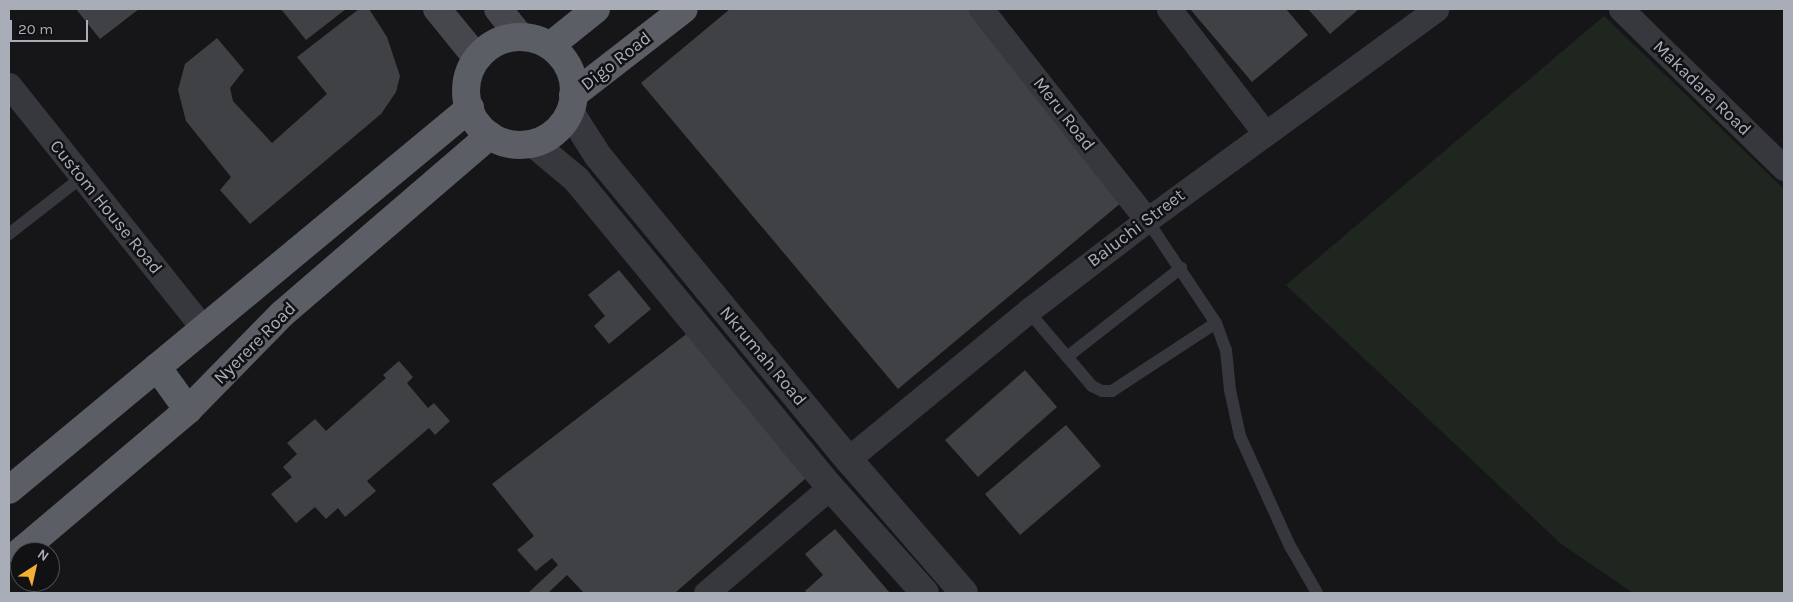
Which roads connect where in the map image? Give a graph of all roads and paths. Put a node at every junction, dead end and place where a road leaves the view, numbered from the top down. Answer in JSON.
{"nodes":[{"id":1,"x":437,"y":9,"type":"edge"},
{"id":2,"x":498,"y":9,"type":"edge"},
{"id":3,"x":596,"y":9,"type":"edge"},
{"id":4,"x":684,"y":9,"type":"edge"},
{"id":5,"x":981,"y":9,"type":"edge"},
{"id":6,"x":1170,"y":9,"type":"edge"},
{"id":7,"x":1437,"y":9,"type":"edge"},
{"id":8,"x":1620,"y":9,"type":"edge"},
{"id":9,"x":520,"y":36,"type":"junction"},
{"id":10,"x":550,"y":46,"type":"junction"},
{"id":11,"x":477,"y":58,"type":"junction"},
{"id":12,"x":9,"y":85,"type":"edge"},
{"id":13,"x":572,"y":103,"type":"junction"},
{"id":14,"x":470,"y":108,"type":"junction"},
{"id":15,"x":1265,"y":133,"type":"junction"},
{"id":16,"x":490,"y":135,"type":"junction"},
{"id":17,"x":534,"y":144,"type":"junction"},
{"id":18,"x":1784,"y":168,"type":"edge"},
{"id":19,"x":82,"y":177,"type":"junction"},
{"id":20,"x":1147,"y":220,"type":"junction"},
{"id":21,"x":9,"y":234,"type":"edge"},
{"id":22,"x":1181,"y":268,"type":"junction"},
{"id":23,"x":258,"y":282,"type":"junction"},
{"id":24,"x":1028,"y":311,"type":"junction"},
{"id":25,"x":282,"y":314,"type":"junction"},
{"id":26,"x":1216,"y":323,"type":"junction"},
{"id":27,"x":203,"y":328,"type":"junction"},
{"id":28,"x":1067,"y":358,"type":"junction"},
{"id":29,"x":157,"y":367,"type":"junction"},
{"id":30,"x":188,"y":410,"type":"junction"},
{"id":31,"x":848,"y":460,"type":"junction"},
{"id":32,"x":830,"y":487,"type":"junction"},
{"id":33,"x":9,"y":490,"type":"edge"},
{"id":34,"x":32,"y":542,"type":"edge"},
{"id":35,"x":706,"y":593,"type":"edge"},
{"id":36,"x":925,"y":593,"type":"edge"},
{"id":37,"x":964,"y":593,"type":"edge"},
{"id":38,"x":1317,"y":593,"type":"edge"}],
"edges":[{"from":1,"to":11,"type":"main road"},
{"from":2,"to":9,"type":"main road"},
{"from":3,"to":10,"type":"highway"},
{"from":4,"to":13,"type":"highway","name":"Digo Road"},
{"from":5,"to":20,"type":"street","name":"Meru Road"},
{"from":6,"to":15,"type":"street"},
{"from":7,"to":15,"type":"street","name":"Baluchi Street"},
{"from":8,"to":18,"type":"street","name":"Makadara Road"},
{"from":9,"to":10,"type":"highway"},
{"from":9,"to":11,"type":"highway"},
{"from":10,"to":13,"type":"highway"},
{"from":11,"to":14,"type":"highway"},
{"from":12,"to":19,"type":"street","name":"Custom House Road"},
{"from":13,"to":17,"type":"highway"},
{"from":13,"to":31,"type":"street","name":"Nkrumah Road"},
{"from":14,"to":16,"type":"highway"},
{"from":14,"to":23,"type":"highway"},
{"from":15,"to":20,"type":"street","name":"Baluchi Street"},
{"from":16,"to":17,"type":"highway"},
{"from":16,"to":25,"type":"highway","name":"Nyerere Road"},
{"from":17,"to":32,"type":"street","name":"Nkrumah Road"},
{"from":19,"to":21,"type":"lane"},
{"from":19,"to":27,"type":"street","name":"Custom House Road"},
{"from":20,"to":22,"type":"lane"},
{"from":20,"to":24,"type":"street","name":"Baluchi Street"},
{"from":22,"to":26,"type":"lane"},
{"from":22,"to":28,"type":"lane"},
{"from":23,"to":25,"type":"highway"},
{"from":23,"to":27,"type":"highway"},
{"from":24,"to":28,"type":"lane"},
{"from":24,"to":31,"type":"street","name":"Baluchi Street"},
{"from":25,"to":30,"type":"highway","name":"Nyerere Road"},
{"from":26,"to":28,"type":"lane"},
{"from":26,"to":38,"type":"lane"},
{"from":27,"to":29,"type":"highway"},
{"from":29,"to":30,"type":"highway"},
{"from":29,"to":33,"type":"highway"},
{"from":30,"to":34,"type":"highway","name":"Nyerere Road"},
{"from":31,"to":37,"type":"street","name":"Nkrumah Road"},
{"from":32,"to":35,"type":"street"},
{"from":32,"to":36,"type":"street","name":"Nkrumah Road"}]}
